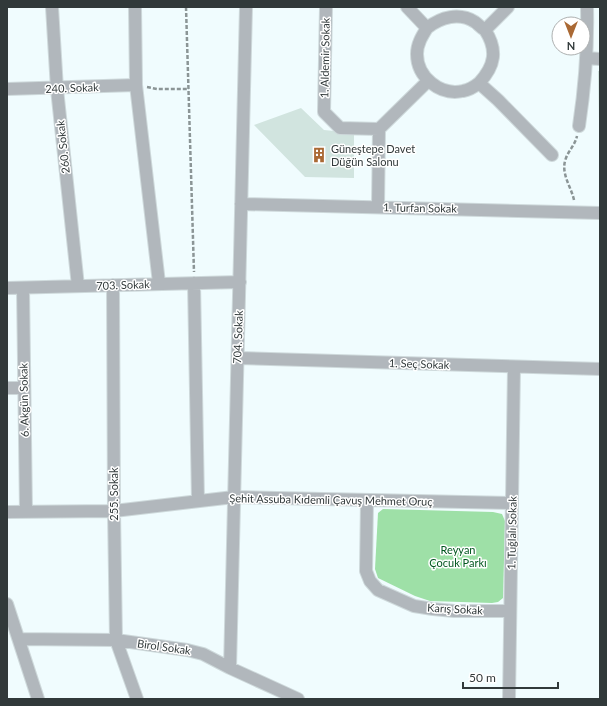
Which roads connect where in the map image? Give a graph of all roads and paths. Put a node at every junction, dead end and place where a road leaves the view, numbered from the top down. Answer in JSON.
{"nodes":[{"id":1,"x":52,"y":7,"type":"edge"},
{"id":2,"x":135,"y":7,"type":"edge"},
{"id":3,"x":186,"y":7,"type":"edge"},
{"id":4,"x":246,"y":7,"type":"edge"},
{"id":5,"x":326,"y":7,"type":"edge"},
{"id":6,"x":407,"y":7,"type":"edge"},
{"id":7,"x":508,"y":7,"type":"edge"},
{"id":8,"x":587,"y":7,"type":"edge"},
{"id":9,"x":428,"y":28,"type":"junction"},
{"id":10,"x":484,"y":30,"type":"junction"},
{"id":11,"x":586,"y":58,"type":"junction"},
{"id":12,"x":600,"y":59,"type":"edge"},
{"id":13,"x":428,"y":81,"type":"junction"},
{"id":14,"x":479,"y":84,"type":"junction"},
{"id":15,"x":136,"y":85,"type":"junction"},
{"id":16,"x":57,"y":88,"type":"junction"},
{"id":17,"x":7,"y":89,"type":"edge"},
{"id":18,"x":189,"y":89,"type":"junction"},
{"id":19,"x":579,"y":126,"type":"joint"},
{"id":20,"x":380,"y":129,"type":"junction"},
{"id":21,"x":552,"y":155,"type":"dead end"},
{"id":22,"x":241,"y":204,"type":"junction"},
{"id":23,"x":378,"y":207,"type":"junction"},
{"id":24,"x":575,"y":212,"type":"junction"},
{"id":25,"x":600,"y":213,"type":"edge"},
{"id":26,"x":240,"y":282,"type":"junction"},
{"id":27,"x":194,"y":283,"type":"junction"},
{"id":28,"x":159,"y":284,"type":"junction"},
{"id":29,"x":113,"y":285,"type":"junction"},
{"id":30,"x":78,"y":286,"type":"junction"},
{"id":31,"x":7,"y":288,"type":"edge"},
{"id":32,"x":23,"y":288,"type":"junction"},
{"id":33,"x":238,"y":358,"type":"junction"},
{"id":34,"x":514,"y":367,"type":"junction"},
{"id":35,"x":600,"y":369,"type":"edge"},
{"id":36,"x":7,"y":388,"type":"edge"},
{"id":37,"x":24,"y":388,"type":"junction"},
{"id":38,"x":234,"y":497,"type":"junction"},
{"id":39,"x":367,"y":500,"type":"junction"},
{"id":40,"x":198,"y":501,"type":"junction"},
{"id":41,"x":512,"y":503,"type":"junction"},
{"id":42,"x":114,"y":511,"type":"junction"},
{"id":43,"x":7,"y":512,"type":"edge"},
{"id":44,"x":26,"y":512,"type":"junction"},
{"id":45,"x":7,"y":604,"type":"edge"},
{"id":46,"x":510,"y":610,"type":"junction"},
{"id":47,"x":10,"y":626,"type":"edge"},
{"id":48,"x":19,"y":639,"type":"junction"},
{"id":49,"x":116,"y":640,"type":"junction"},
{"id":50,"x":230,"y":668,"type":"junction"},
{"id":51,"x":38,"y":699,"type":"edge"},
{"id":52,"x":137,"y":699,"type":"edge"},
{"id":53,"x":298,"y":699,"type":"edge"},
{"id":54,"x":509,"y":699,"type":"edge"}],
"edges":[{"from":1,"to":16,"type":"street","name":"260. Sokak"},
{"from":2,"to":15,"type":"street"},
{"from":3,"to":18,"type":"path"},
{"from":4,"to":22,"type":"street","name":"704. Sokak"},
{"from":5,"to":20,"type":"street","name":"1. Aldemir Sokak"},
{"from":6,"to":9,"type":"street"},
{"from":7,"to":10,"type":"street"},
{"from":8,"to":11,"type":"street"},
{"from":9,"to":10,"type":"street"},
{"from":9,"to":13,"type":"street"},
{"from":10,"to":14,"type":"street"},
{"from":11,"to":12,"type":"street"},
{"from":11,"to":19,"type":"street"},
{"from":13,"to":14,"type":"street"},
{"from":13,"to":20,"type":"street"},
{"from":14,"to":21,"type":"street"},
{"from":15,"to":16,"type":"street","name":"240. Sokak"},
{"from":15,"to":18,"type":"path"},
{"from":15,"to":28,"type":"street"},
{"from":16,"to":17,"type":"street","name":"240. Sokak"},
{"from":16,"to":30,"type":"street","name":"260. Sokak"},
{"from":18,"to":27,"type":"path"},
{"from":19,"to":24,"type":"path"},
{"from":20,"to":23,"type":"street"},
{"from":22,"to":23,"type":"street","name":"1. Turfan Sokak"},
{"from":22,"to":26,"type":"street","name":"704. Sokak"},
{"from":23,"to":24,"type":"street","name":"1. Turfan Sokak"},
{"from":24,"to":25,"type":"street","name":"1. Turfan Sokak"},
{"from":26,"to":27,"type":"street","name":"703. Sokak"},
{"from":26,"to":33,"type":"street","name":"704. Sokak"},
{"from":27,"to":28,"type":"street","name":"703. Sokak"},
{"from":27,"to":40,"type":"street"},
{"from":28,"to":29,"type":"street","name":"703. Sokak"},
{"from":29,"to":30,"type":"street","name":"703. Sokak"},
{"from":29,"to":42,"type":"street","name":"255. Sokak"},
{"from":30,"to":32,"type":"street","name":"703. Sokak"},
{"from":31,"to":32,"type":"street","name":"703. Sokak"},
{"from":32,"to":37,"type":"street","name":"6. Akgün Sokak"},
{"from":33,"to":34,"type":"street","name":"1. Seç Sokak"},
{"from":33,"to":38,"type":"street","name":"704. Sokak"},
{"from":34,"to":35,"type":"street","name":"1. Seç Sokak"},
{"from":34,"to":41,"type":"street","name":"1. Tuğlalı Sokak"},
{"from":36,"to":37,"type":"street"},
{"from":37,"to":44,"type":"street","name":"6. Akgün Sokak"},
{"from":38,"to":39,"type":"street","name":"Şehit Assuba Kıdemli Çavuş Mehmet Oruç"},
{"from":38,"to":40,"type":"street","name":"Şehit Assuba Kıdemli Çavuş Mehmet Oruç"},
{"from":38,"to":50,"type":"street","name":"704. Sokak"},
{"from":39,"to":41,"type":"street","name":"Şehit Assuba Kıdemli Çavuş Mehmet Oruç"},
{"from":39,"to":46,"type":"street","name":"Karış Sokak"},
{"from":40,"to":42,"type":"street","name":"Şehit Assuba Kıdemli Çavuş Mehmet Oruç"},
{"from":41,"to":46,"type":"street","name":"1. Tuğlalı Sokak"},
{"from":42,"to":44,"type":"street","name":"Şehit Assuba Kıdemli Çavuş Mehmet Oruç"},
{"from":42,"to":49,"type":"street","name":"255. Sokak"},
{"from":43,"to":44,"type":"street","name":"Şehit Assuba Kıdemli Çavuş Mehmet Oruç"},
{"from":45,"to":47,"type":"street"},
{"from":46,"to":54,"type":"street","name":"1. Tuğlalı Sokak"},
{"from":47,"to":48,"type":"street"},
{"from":48,"to":49,"type":"street","name":"Birol Sokak"},
{"from":48,"to":51,"type":"street"},
{"from":49,"to":50,"type":"street","name":"Birol Sokak"},
{"from":49,"to":52,"type":"street","name":"255. Sokak"},
{"from":50,"to":53,"type":"street","name":"Birol Sokak"}]}
